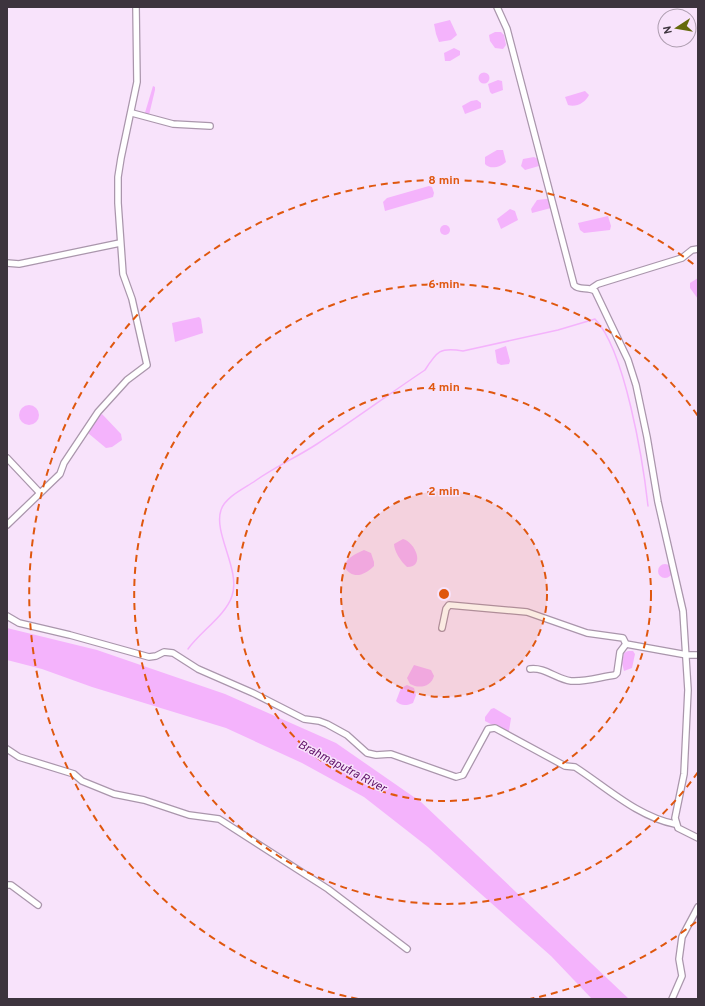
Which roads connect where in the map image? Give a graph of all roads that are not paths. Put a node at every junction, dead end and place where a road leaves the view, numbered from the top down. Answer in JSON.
{"nodes":[{"id":1,"x":136,"y":7,"type":"edge"},
{"id":2,"x":497,"y":7,"type":"edge"},
{"id":3,"x":132,"y":113,"type":"junction"},
{"id":4,"x":210,"y":126,"type":"dead end"},
{"id":5,"x":120,"y":243,"type":"junction"},
{"id":6,"x":698,"y":249,"type":"edge"},
{"id":7,"x":7,"y":263,"type":"edge"},
{"id":8,"x":592,"y":288,"type":"junction"},
{"id":9,"x":7,"y":458,"type":"edge"},
{"id":10,"x":40,"y":493,"type":"junction"},
{"id":11,"x":7,"y":525,"type":"edge"},
{"id":12,"x":7,"y":616,"type":"edge"},
{"id":13,"x":442,"y":628,"type":"dead end"},
{"id":14,"x":626,"y":644,"type":"junction"},
{"id":15,"x":687,"y":655,"type":"junction"},
{"id":16,"x":698,"y":655,"type":"edge"},
{"id":17,"x":530,"y":669,"type":"dead end"},
{"id":18,"x":7,"y":750,"type":"edge"},
{"id":19,"x":675,"y":824,"type":"junction"},
{"id":20,"x":698,"y":838,"type":"edge"},
{"id":21,"x":7,"y":885,"type":"edge"},
{"id":22,"x":38,"y":905,"type":"dead end"},
{"id":23,"x":698,"y":907,"type":"edge"},
{"id":24,"x":407,"y":949,"type":"dead end"},
{"id":25,"x":672,"y":999,"type":"edge"}],
"edges":[{"from":1,"to":3,"type":"street"},
{"from":2,"to":8,"type":"street"},
{"from":3,"to":4,"type":"street"},
{"from":3,"to":5,"type":"street"},
{"from":5,"to":7,"type":"street"},
{"from":5,"to":10,"type":"street"},
{"from":6,"to":8,"type":"street"},
{"from":8,"to":15,"type":"street"},
{"from":9,"to":10,"type":"street"},
{"from":10,"to":11,"type":"street"},
{"from":12,"to":19,"type":"street"},
{"from":13,"to":14,"type":"street"},
{"from":14,"to":15,"type":"street"},
{"from":14,"to":17,"type":"street"},
{"from":15,"to":16,"type":"street"},
{"from":15,"to":19,"type":"street"},
{"from":18,"to":24,"type":"street"},
{"from":19,"to":20,"type":"street"},
{"from":21,"to":22,"type":"street"},
{"from":23,"to":25,"type":"street"}]}
